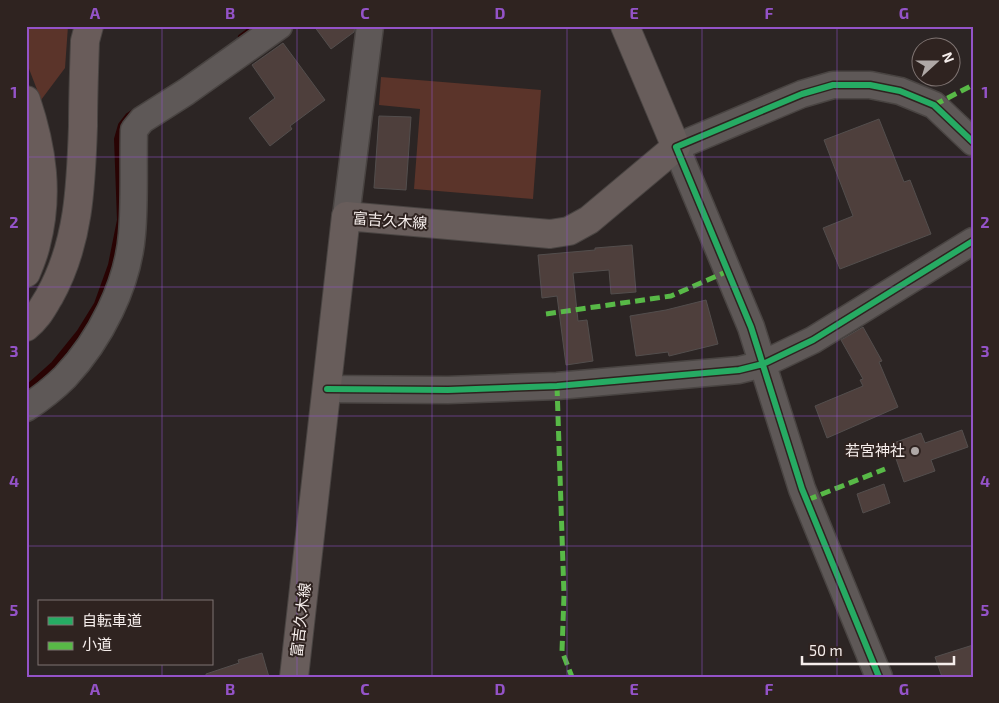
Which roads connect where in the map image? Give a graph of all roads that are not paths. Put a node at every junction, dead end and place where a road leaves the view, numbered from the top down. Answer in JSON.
{"nodes":[{"id":1,"x":89,"y":26,"type":"edge"},
{"id":2,"x":279,"y":26,"type":"edge"},
{"id":3,"x":370,"y":26,"type":"edge"},
{"id":4,"x":625,"y":26,"type":"edge"},
{"id":5,"x":26,"y":100,"type":"edge"},
{"id":6,"x":973,"y":142,"type":"edge"},
{"id":7,"x":676,"y":147,"type":"junction"},
{"id":8,"x":346,"y":216,"type":"junction"},
{"id":9,"x":973,"y":241,"type":"edge"},
{"id":10,"x":26,"y":273,"type":"edge"},
{"id":11,"x":26,"y":327,"type":"edge"},
{"id":12,"x":763,"y":364,"type":"junction"},
{"id":13,"x":327,"y":389,"type":"junction"},
{"id":14,"x":26,"y":408,"type":"edge"},
{"id":15,"x":294,"y":677,"type":"edge"},
{"id":16,"x":879,"y":677,"type":"edge"}],
"edges":[{"from":1,"to":11,"type":"highway"},
{"from":2,"to":14,"type":"street"},
{"from":3,"to":8,"type":"street"},
{"from":4,"to":7,"type":"main road"},
{"from":5,"to":10,"type":"highway"},
{"from":6,"to":7,"type":"street"},
{"from":7,"to":8,"type":"main road","name":"富吉久木線"},
{"from":7,"to":12,"type":"street"},
{"from":8,"to":13,"type":"main road","name":"富吉久木線"},
{"from":9,"to":12,"type":"street"},
{"from":12,"to":13,"type":"street"},
{"from":12,"to":16,"type":"street"},
{"from":13,"to":15,"type":"main road","name":"富吉久木線"}]}
